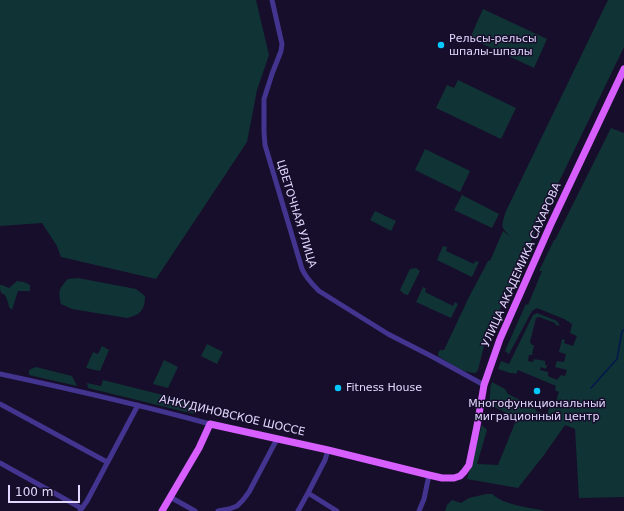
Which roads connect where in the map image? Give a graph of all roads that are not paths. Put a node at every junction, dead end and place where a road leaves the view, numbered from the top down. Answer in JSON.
{"nodes":[{"id":1,"x":272,"y":0,"type":"edge"},
{"id":2,"x":624,"y":69,"type":"edge"},
{"id":3,"x":0,"y":374,"type":"edge"},
{"id":4,"x":484,"y":385,"type":"junction"},
{"id":5,"x":0,"y":404,"type":"edge"},
{"id":6,"x":138,"y":405,"type":"junction"},
{"id":7,"x":210,"y":424,"type":"junction"},
{"id":8,"x":277,"y":439,"type":"junction"},
{"id":9,"x":328,"y":450,"type":"junction"},
{"id":10,"x":107,"y":462,"type":"junction"},
{"id":11,"x":0,"y":463,"type":"edge"},
{"id":12,"x":429,"y":476,"type":"junction"},
{"id":13,"x":460,"y":476,"type":"joint"},
{"id":14,"x":308,"y":493,"type":"junction"},
{"id":15,"x":170,"y":497,"type":"junction"},
{"id":16,"x":80,"y":510,"type":"edge"},
{"id":17,"x":162,"y":511,"type":"edge"},
{"id":18,"x":195,"y":511,"type":"edge"},
{"id":19,"x":218,"y":511,"type":"edge"},
{"id":20,"x":298,"y":511,"type":"edge"},
{"id":21,"x":337,"y":511,"type":"edge"},
{"id":22,"x":419,"y":511,"type":"edge"}],
"edges":[{"from":1,"to":4,"type":"street","name":"ЦВЕТОЧНАЯ УЛИЦА"},
{"from":2,"to":4,"type":"main road","name":"УЛИЦА АКАДЕМИКА САХАРОВА"},
{"from":3,"to":6,"type":"street","name":"АНКУДИНОВСКОЕ ШОССЕ"},
{"from":4,"to":13,"type":"main road","name":"УЛИЦА АКАДЕМИКА САХАРОВА"},
{"from":5,"to":10,"type":"street"},
{"from":6,"to":7,"type":"street","name":"АНКУДИНОВСКОЕ ШОССЕ"},
{"from":6,"to":10,"type":"street"},
{"from":7,"to":8,"type":"main road","name":"АНКУДИНОВСКОЕ ШОССЕ"},
{"from":7,"to":15,"type":"main road"},
{"from":8,"to":9,"type":"main road","name":"АНКУДИНОВСКОЕ ШОССЕ"},
{"from":8,"to":19,"type":"street"},
{"from":9,"to":12,"type":"main road","name":"АНКУДИНОВСКОЕ ШОССЕ"},
{"from":9,"to":14,"type":"street"},
{"from":10,"to":16,"type":"street"},
{"from":11,"to":16,"type":"street"},
{"from":12,"to":13,"type":"main road","name":"АНКУДИНОВСКОЕ ШОССЕ"},
{"from":12,"to":22,"type":"street"},
{"from":14,"to":20,"type":"street"},
{"from":14,"to":21,"type":"street"},
{"from":15,"to":17,"type":"main road"},
{"from":15,"to":18,"type":"street"}]}
